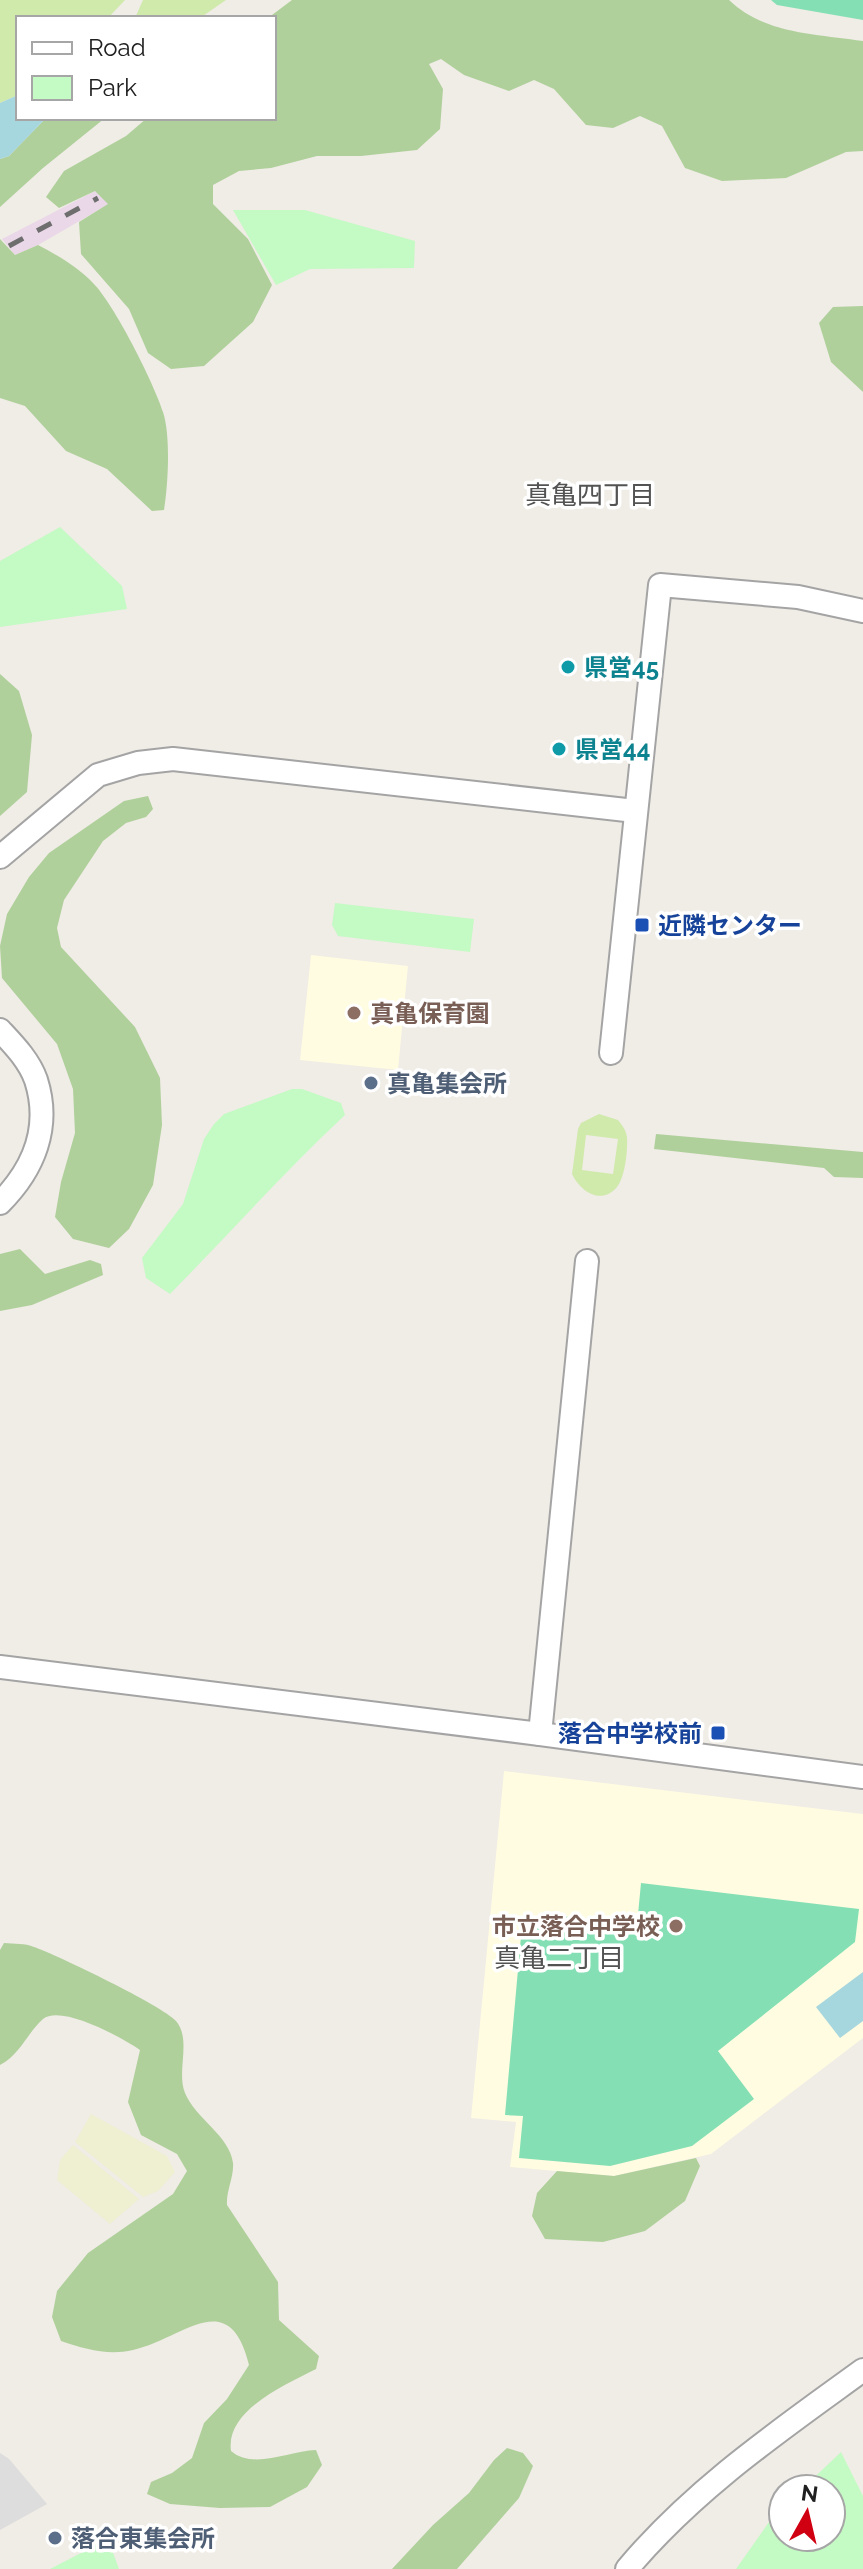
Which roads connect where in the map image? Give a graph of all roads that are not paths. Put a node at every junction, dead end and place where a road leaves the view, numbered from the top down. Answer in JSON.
{"nodes":[{"id":1,"x":863,"y":611,"type":"edge"},
{"id":2,"x":635,"y":811,"type":"junction"},
{"id":3,"x":0,"y":857,"type":"edge"},
{"id":4,"x":0,"y":1030,"type":"edge"},
{"id":5,"x":611,"y":1053,"type":"dead end"},
{"id":6,"x":0,"y":1203,"type":"edge"},
{"id":7,"x":587,"y":1261,"type":"dead end"},
{"id":8,"x":0,"y":1667,"type":"edge"},
{"id":9,"x":540,"y":1734,"type":"junction"},
{"id":10,"x":863,"y":1777,"type":"edge"},
{"id":11,"x":863,"y":2370,"type":"edge"},
{"id":12,"x":627,"y":2569,"type":"edge"}],
"edges":[{"from":1,"to":2,"type":"street"},
{"from":2,"to":3,"type":"street"},
{"from":2,"to":5,"type":"street"},
{"from":4,"to":6,"type":"street"},
{"from":7,"to":9,"type":"street"},
{"from":8,"to":9,"type":"street"},
{"from":9,"to":10,"type":"street"},
{"from":11,"to":12,"type":"street"}]}
